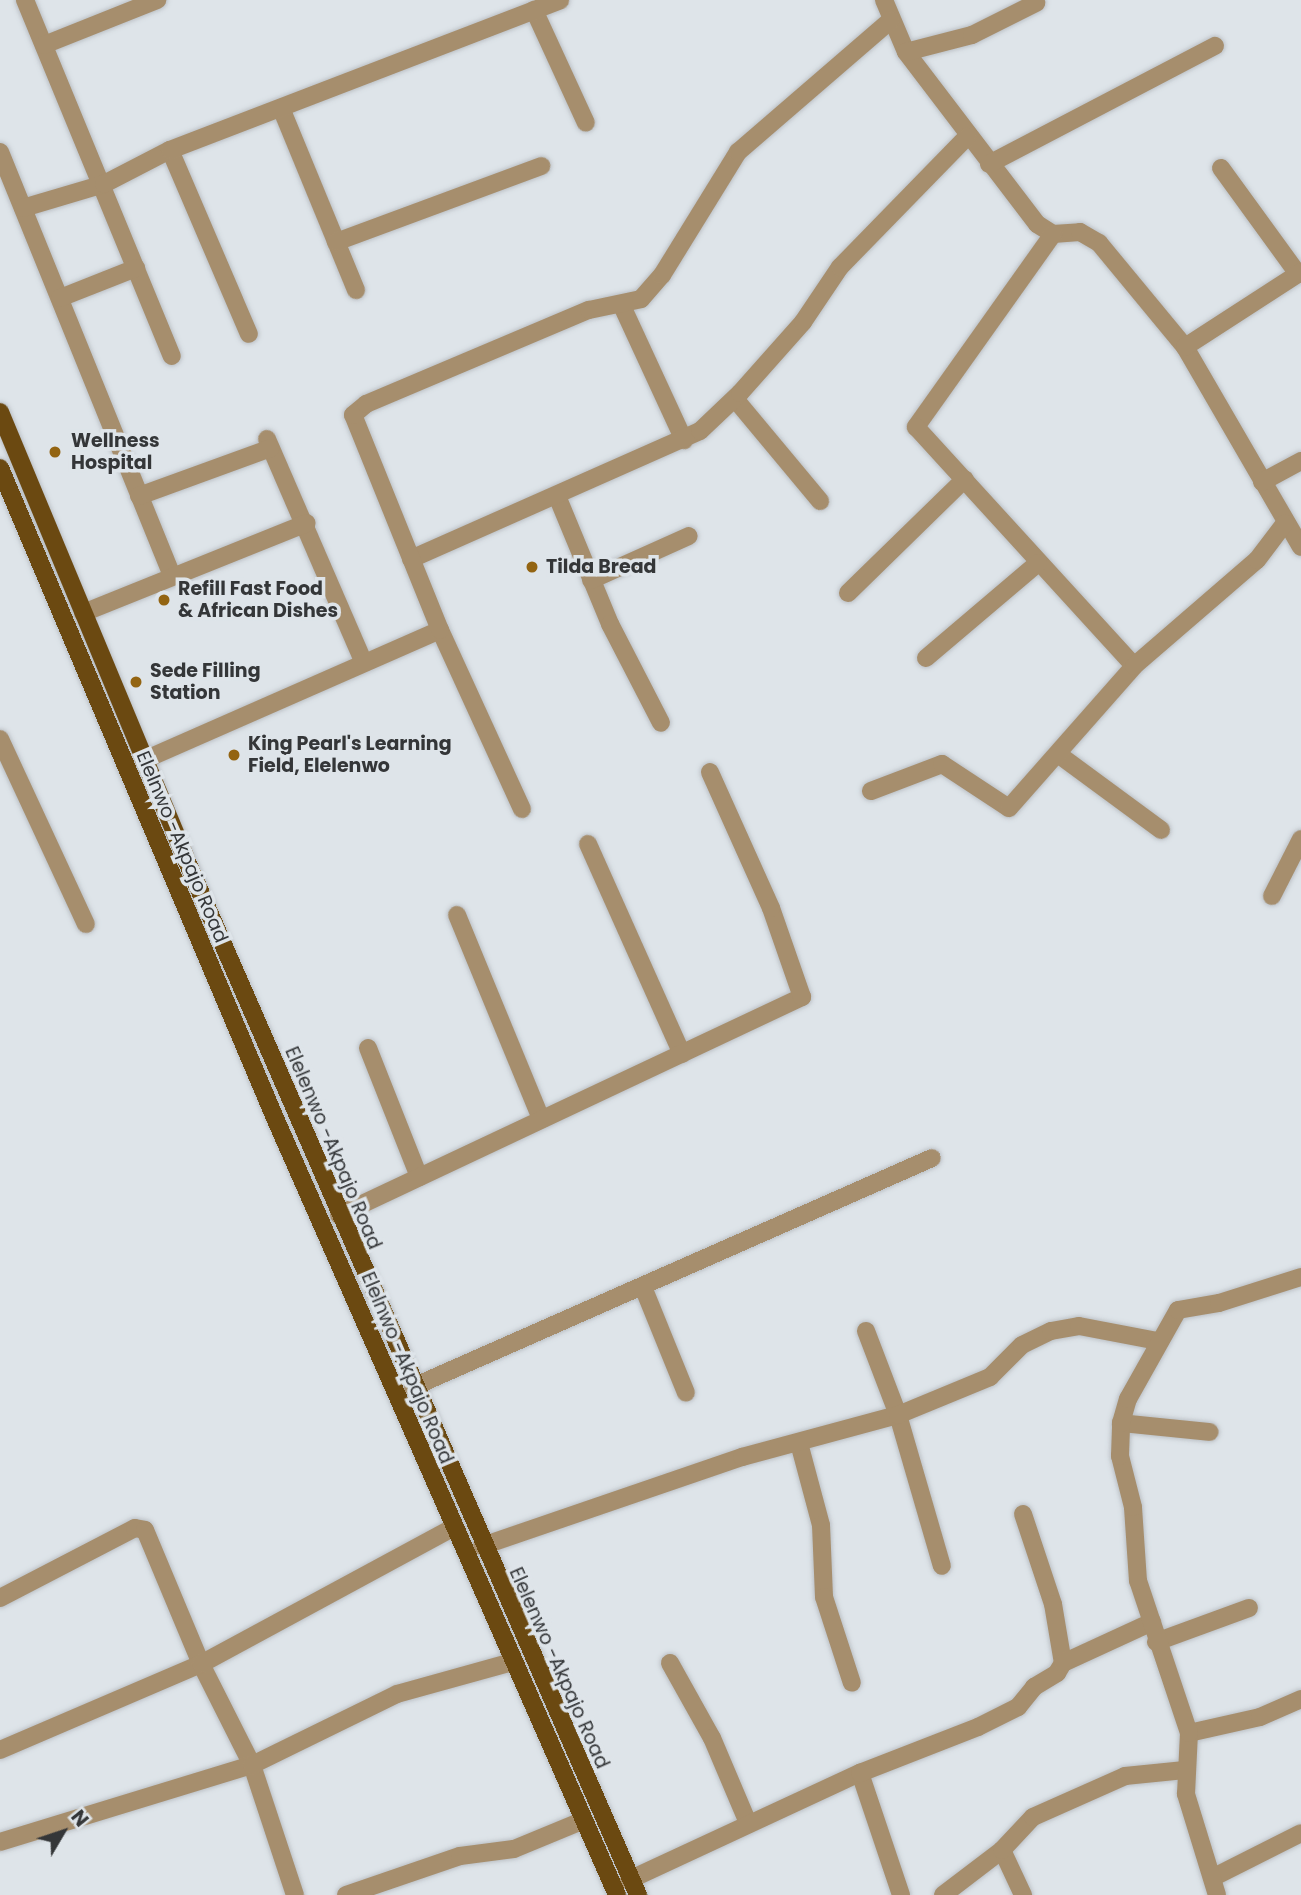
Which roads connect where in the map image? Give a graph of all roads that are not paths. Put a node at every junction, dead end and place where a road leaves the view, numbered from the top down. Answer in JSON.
{"nodes":[{"id":1,"x":25,"y":0,"type":"edge"},
{"id":2,"x":157,"y":0,"type":"edge"},
{"id":3,"x":560,"y":0,"type":"edge"},
{"id":4,"x":884,"y":0,"type":"edge"},
{"id":5,"x":1036,"y":3,"type":"dead end"},
{"id":6,"x":111,"y":8,"type":"edge"},
{"id":7,"x":534,"y":10,"type":"junction"},
{"id":8,"x":891,"y":20,"type":"junction"},
{"id":9,"x":44,"y":45,"type":"junction"},
{"id":10,"x":1216,"y":46,"type":"dead end"},
{"id":11,"x":906,"y":52,"type":"junction"},
{"id":12,"x":281,"y":108,"type":"junction"},
{"id":13,"x":586,"y":123,"type":"dead end"},
{"id":14,"x":967,"y":137,"type":"junction"},
{"id":15,"x":170,"y":150,"type":"junction"},
{"id":16,"x":0,"y":152,"type":"edge"},
{"id":17,"x":989,"y":164,"type":"junction"},
{"id":18,"x":541,"y":166,"type":"dead end"},
{"id":19,"x":1221,"y":168,"type":"dead end"},
{"id":20,"x":104,"y":184,"type":"junction"},
{"id":21,"x":23,"y":208,"type":"junction"},
{"id":22,"x":1053,"y":234,"type":"junction"},
{"id":23,"x":336,"y":242,"type":"junction"},
{"id":24,"x":136,"y":268,"type":"junction"},
{"id":25,"x":1299,"y":274,"type":"edge"},
{"id":26,"x":356,"y":290,"type":"dead end"},
{"id":27,"x":60,"y":298,"type":"junction"},
{"id":28,"x":622,"y":306,"type":"junction"},
{"id":29,"x":249,"y":334,"type":"dead end"},
{"id":30,"x":1185,"y":347,"type":"junction"},
{"id":31,"x":172,"y":356,"type":"dead end"},
{"id":32,"x":735,"y":399,"type":"junction"},
{"id":33,"x":0,"y":412,"type":"edge"},
{"id":34,"x":684,"y":440,"type":"junction"},
{"id":35,"x":1301,"y":461,"type":"edge"},
{"id":36,"x":0,"y":468,"type":"edge"},
{"id":37,"x":965,"y":479,"type":"junction"},
{"id":38,"x":1262,"y":482,"type":"junction"},
{"id":39,"x":139,"y":496,"type":"junction"},
{"id":40,"x":556,"y":496,"type":"junction"},
{"id":41,"x":820,"y":500,"type":"dead end"},
{"id":42,"x":307,"y":523,"type":"junction"},
{"id":43,"x":1285,"y":523,"type":"junction"},
{"id":44,"x":689,"y":536,"type":"dead end"},
{"id":45,"x":1301,"y":547,"type":"edge"},
{"id":46,"x":411,"y":559,"type":"junction"},
{"id":47,"x":1038,"y":563,"type":"junction"},
{"id":48,"x":171,"y":574,"type":"junction"},
{"id":49,"x":591,"y":580,"type":"junction"},
{"id":50,"x":848,"y":593,"type":"dead end"},
{"id":51,"x":83,"y":613,"type":"junction"},
{"id":52,"x":440,"y":630,"type":"junction"},
{"id":53,"x":926,"y":658,"type":"dead end"},
{"id":54,"x":363,"y":663,"type":"junction"},
{"id":55,"x":1134,"y":666,"type":"junction"},
{"id":56,"x":661,"y":723,"type":"dead end"},
{"id":57,"x":0,"y":739,"type":"edge"},
{"id":58,"x":1058,"y":754,"type":"junction"},
{"id":59,"x":144,"y":760,"type":"junction"},
{"id":60,"x":710,"y":772,"type":"dead end"},
{"id":61,"x":871,"y":791,"type":"dead end"},
{"id":62,"x":522,"y":809,"type":"dead end"},
{"id":63,"x":1161,"y":830,"type":"dead end"},
{"id":64,"x":1301,"y":839,"type":"edge"},
{"id":65,"x":588,"y":844,"type":"dead end"},
{"id":66,"x":1272,"y":896,"type":"dead end"},
{"id":67,"x":457,"y":915,"type":"dead end"},
{"id":68,"x":86,"y":924,"type":"dead end"},
{"id":69,"x":368,"y":1048,"type":"dead end"},
{"id":70,"x":682,"y":1054,"type":"junction"},
{"id":71,"x":541,"y":1119,"type":"junction"},
{"id":72,"x":932,"y":1158,"type":"dead end"},
{"id":73,"x":419,"y":1177,"type":"junction"},
{"id":74,"x":339,"y":1215,"type":"junction"},
{"id":75,"x":1301,"y":1277,"type":"edge"},
{"id":76,"x":643,"y":1287,"type":"junction"},
{"id":77,"x":866,"y":1331,"type":"dead end"},
{"id":78,"x":1158,"y":1341,"type":"junction"},
{"id":79,"x":413,"y":1387,"type":"junction"},
{"id":80,"x":687,"y":1393,"type":"dead end"},
{"id":81,"x":898,"y":1415,"type":"junction"},
{"id":82,"x":1121,"y":1423,"type":"junction"},
{"id":83,"x":1210,"y":1432,"type":"dead end"},
{"id":84,"x":799,"y":1443,"type":"junction"},
{"id":85,"x":1023,"y":1514,"type":"dead end"},
{"id":86,"x":453,"y":1528,"type":"junction"},
{"id":87,"x":482,"y":1546,"type":"junction"},
{"id":88,"x":942,"y":1566,"type":"dead end"},
{"id":89,"x":0,"y":1598,"type":"edge"},
{"id":90,"x":1249,"y":1608,"type":"dead end"},
{"id":91,"x":1152,"y":1622,"type":"junction"},
{"id":92,"x":1156,"y":1642,"type":"junction"},
{"id":93,"x":512,"y":1662,"type":"junction"},
{"id":94,"x":670,"y":1663,"type":"dead end"},
{"id":95,"x":1063,"y":1663,"type":"junction"},
{"id":96,"x":201,"y":1664,"type":"junction"},
{"id":97,"x":852,"y":1683,"type":"dead end"},
{"id":98,"x":1301,"y":1699,"type":"edge"},
{"id":99,"x":1189,"y":1733,"type":"junction"},
{"id":100,"x":0,"y":1750,"type":"edge"},
{"id":101,"x":252,"y":1765,"type":"junction"},
{"id":102,"x":1185,"y":1770,"type":"junction"},
{"id":103,"x":860,"y":1773,"type":"junction"},
{"id":104,"x":582,"y":1821,"type":"junction"},
{"id":105,"x":748,"y":1823,"type":"junction"},
{"id":106,"x":1301,"y":1833,"type":"edge"},
{"id":107,"x":0,"y":1842,"type":"edge"},
{"id":108,"x":1002,"y":1850,"type":"junction"},
{"id":109,"x":1214,"y":1877,"type":"junction"},
{"id":110,"x":633,"y":1888,"type":"edge"},
{"id":111,"x":295,"y":1895,"type":"edge"},
{"id":112,"x":346,"y":1895,"type":"edge"},
{"id":113,"x":617,"y":1895,"type":"edge"},
{"id":114,"x":901,"y":1895,"type":"edge"},
{"id":115,"x":943,"y":1895,"type":"edge"},
{"id":116,"x":1023,"y":1895,"type":"edge"},
{"id":117,"x":1217,"y":1895,"type":"edge"}],
"edges":[{"from":1,"to":9,"type":"street"},
{"from":2,"to":6,"type":"street"},
{"from":3,"to":7,"type":"street"},
{"from":4,"to":8,"type":"street"},
{"from":5,"to":11,"type":"street"},
{"from":6,"to":9,"type":"street"},
{"from":7,"to":12,"type":"street"},
{"from":7,"to":13,"type":"street"},
{"from":8,"to":11,"type":"street"},
{"from":8,"to":28,"type":"street"},
{"from":9,"to":20,"type":"street"},
{"from":10,"to":17,"type":"street"},
{"from":11,"to":14,"type":"street"},
{"from":12,"to":15,"type":"street"},
{"from":12,"to":23,"type":"street"},
{"from":14,"to":17,"type":"street"},
{"from":14,"to":32,"type":"street"},
{"from":15,"to":20,"type":"street"},
{"from":15,"to":29,"type":"street"},
{"from":16,"to":21,"type":"street"},
{"from":17,"to":22,"type":"street"},
{"from":18,"to":23,"type":"street"},
{"from":19,"to":25,"type":"street"},
{"from":20,"to":21,"type":"street"},
{"from":20,"to":24,"type":"street"},
{"from":21,"to":27,"type":"street"},
{"from":22,"to":30,"type":"street"},
{"from":22,"to":37,"type":"street"},
{"from":23,"to":26,"type":"street"},
{"from":24,"to":27,"type":"street"},
{"from":24,"to":31,"type":"street"},
{"from":25,"to":30,"type":"street"},
{"from":27,"to":39,"type":"street"},
{"from":28,"to":34,"type":"street"},
{"from":28,"to":46,"type":"street"},
{"from":30,"to":38,"type":"street"},
{"from":32,"to":34,"type":"street"},
{"from":32,"to":41,"type":"street"},
{"from":33,"to":51,"type":"main road","name":"Elelenwo -Akpajo Road"},
{"from":34,"to":40,"type":"street"},
{"from":35,"to":38,"type":"street"},
{"from":36,"to":86,"type":"main road","name":"Elelnwo -Akpajo Road"},
{"from":37,"to":47,"type":"street"},
{"from":37,"to":50,"type":"street"},
{"from":38,"to":43,"type":"street"},
{"from":39,"to":42,"type":"street"},
{"from":39,"to":48,"type":"street"},
{"from":40,"to":46,"type":"street"},
{"from":40,"to":49,"type":"street"},
{"from":42,"to":48,"type":"street"},
{"from":42,"to":54,"type":"street"},
{"from":43,"to":45,"type":"street"},
{"from":43,"to":55,"type":"street"},
{"from":44,"to":49,"type":"street"},
{"from":46,"to":52,"type":"street"},
{"from":47,"to":53,"type":"street"},
{"from":47,"to":55,"type":"street"},
{"from":48,"to":51,"type":"street"},
{"from":49,"to":56,"type":"street"},
{"from":51,"to":59,"type":"main road","name":"Elelenwo -Akpajo Road"},
{"from":52,"to":54,"type":"street"},
{"from":52,"to":62,"type":"street"},
{"from":54,"to":59,"type":"street"},
{"from":55,"to":58,"type":"street"},
{"from":57,"to":68,"type":"street"},
{"from":58,"to":61,"type":"street"},
{"from":58,"to":63,"type":"street"},
{"from":59,"to":74,"type":"main road","name":"Elelenwo -Akpajo Road"},
{"from":60,"to":70,"type":"street"},
{"from":64,"to":66,"type":"street"},
{"from":65,"to":70,"type":"street"},
{"from":67,"to":71,"type":"street"},
{"from":69,"to":73,"type":"street"},
{"from":70,"to":71,"type":"street"},
{"from":71,"to":73,"type":"street"},
{"from":72,"to":76,"type":"street"},
{"from":73,"to":74,"type":"street"},
{"from":74,"to":79,"type":"main road","name":"Elelenwo -Akpajo Road"},
{"from":75,"to":78,"type":"street"},
{"from":76,"to":79,"type":"street"},
{"from":76,"to":80,"type":"street"},
{"from":77,"to":81,"type":"street"},
{"from":78,"to":81,"type":"street"},
{"from":78,"to":82,"type":"street"},
{"from":79,"to":87,"type":"main road","name":"Elelenwo -Akpajo Road"},
{"from":81,"to":84,"type":"street"},
{"from":81,"to":88,"type":"street"},
{"from":82,"to":83,"type":"street"},
{"from":82,"to":91,"type":"street"},
{"from":84,"to":87,"type":"street"},
{"from":84,"to":97,"type":"street"},
{"from":85,"to":95,"type":"street"},
{"from":86,"to":93,"type":"main road","name":"Elelnwo -Akpajo Road"},
{"from":86,"to":96,"type":"street"},
{"from":87,"to":110,"type":"main road","name":"Elelenwo -Akpajo Road"},
{"from":89,"to":96,"type":"street"},
{"from":90,"to":92,"type":"street"},
{"from":91,"to":92,"type":"street"},
{"from":91,"to":95,"type":"street"},
{"from":92,"to":99,"type":"street"},
{"from":93,"to":101,"type":"street"},
{"from":93,"to":104,"type":"main road","name":"Elelnwo -Akpajo Road"},
{"from":94,"to":105,"type":"street"},
{"from":95,"to":103,"type":"street"},
{"from":96,"to":100,"type":"street"},
{"from":96,"to":101,"type":"street"},
{"from":98,"to":99,"type":"street"},
{"from":99,"to":102,"type":"street"},
{"from":101,"to":107,"type":"street"},
{"from":101,"to":111,"type":"street"},
{"from":102,"to":108,"type":"street"},
{"from":102,"to":109,"type":"street"},
{"from":103,"to":105,"type":"street"},
{"from":103,"to":114,"type":"street"},
{"from":104,"to":112,"type":"street"},
{"from":104,"to":113,"type":"main road","name":"Elelnwo -Akpajo Road"},
{"from":105,"to":110,"type":"street"},
{"from":106,"to":109,"type":"street"},
{"from":108,"to":115,"type":"street"},
{"from":108,"to":116,"type":"street"},
{"from":109,"to":117,"type":"street"}]}
